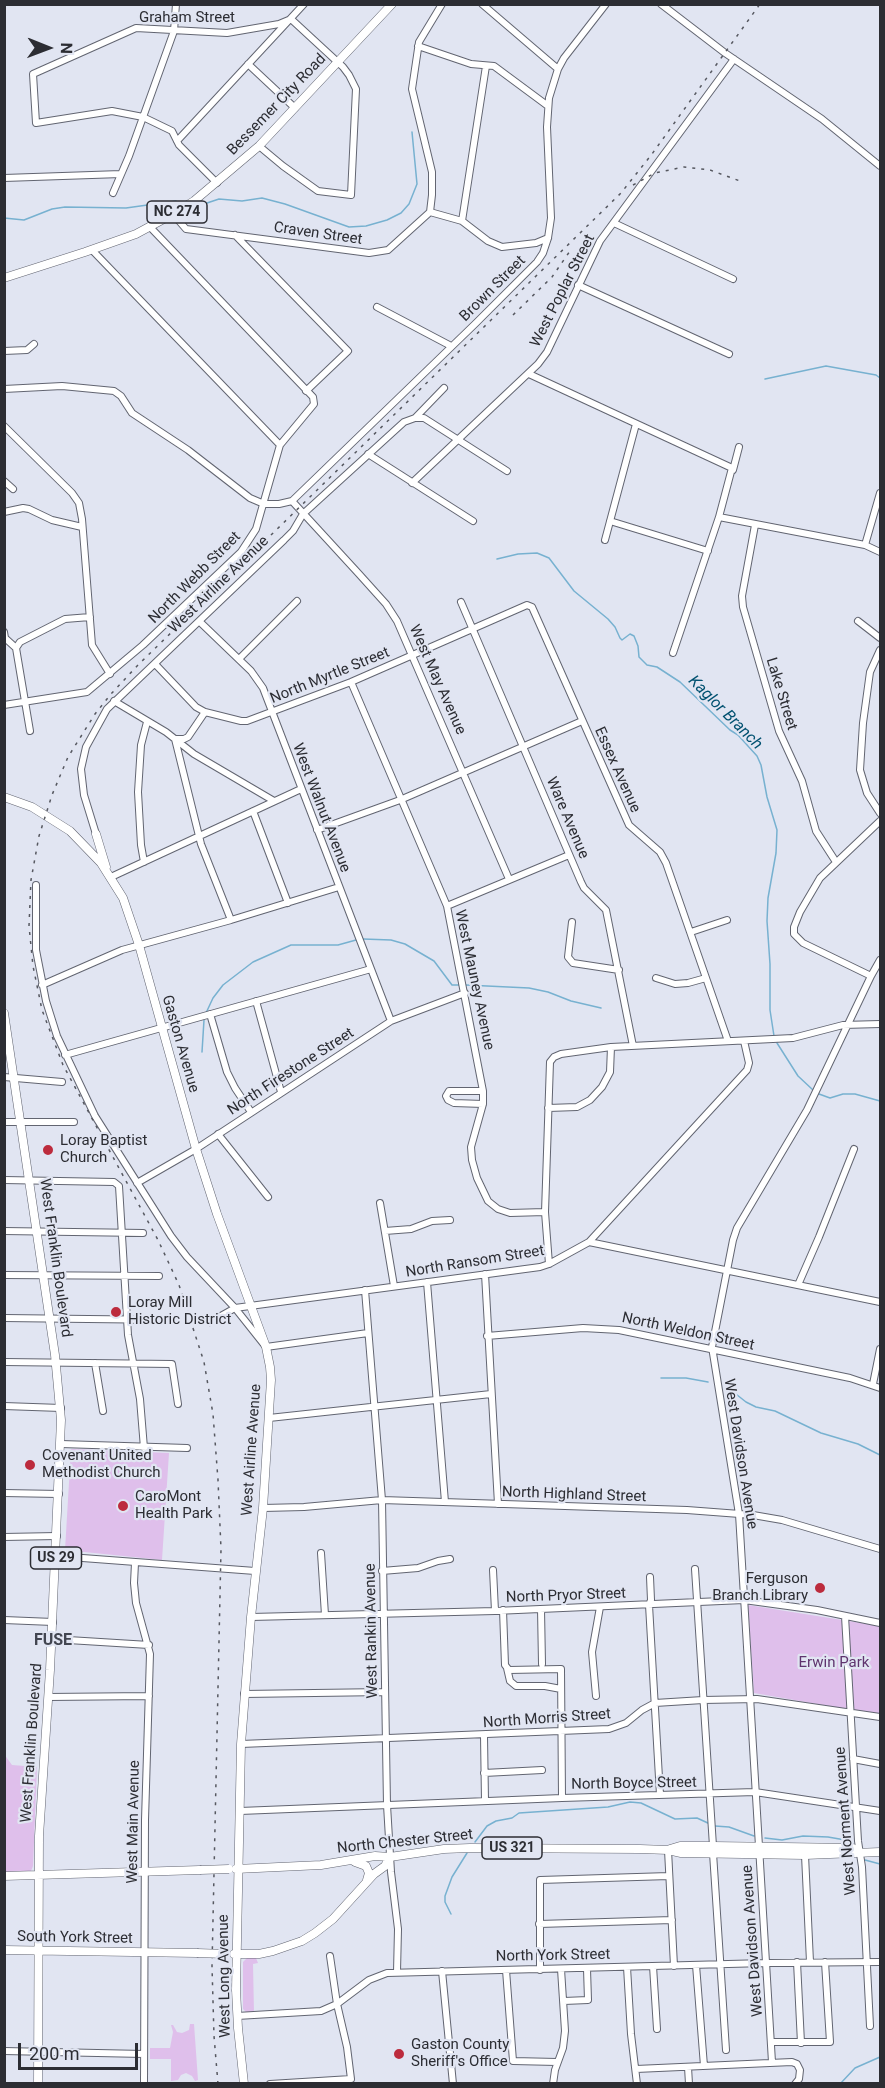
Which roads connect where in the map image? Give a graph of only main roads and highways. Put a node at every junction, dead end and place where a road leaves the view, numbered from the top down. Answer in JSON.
{"nodes":[{"id":1,"x":392,"y":4,"type":"edge"},
{"id":2,"x":4,"y":278,"type":"edge"},
{"id":3,"x":4,"y":797,"type":"edge"},
{"id":4,"x":97,"y":838,"type":"junction"},
{"id":5,"x":86,"y":846,"type":"junction"},
{"id":6,"x":93,"y":853,"type":"junction"},
{"id":7,"x":110,"y":875,"type":"junction"},
{"id":8,"x":4,"y":1013,"type":"edge"},
{"id":9,"x":266,"y":1347,"type":"joint"},
{"id":10,"x":759,"y":1850,"type":"junction"},
{"id":11,"x":859,"y":1852,"type":"junction"},
{"id":12,"x":880,"y":1852,"type":"edge"},
{"id":13,"x":390,"y":1857,"type":"junction"},
{"id":14,"x":348,"y":1862,"type":"junction"},
{"id":15,"x":239,"y":1869,"type":"junction"},
{"id":16,"x":39,"y":1875,"type":"junction"},
{"id":17,"x":4,"y":1876,"type":"edge"},
{"id":18,"x":366,"y":1882,"type":"junction"},
{"id":19,"x":4,"y":1950,"type":"edge"},
{"id":20,"x":39,"y":1951,"type":"junction"},
{"id":21,"x":237,"y":1954,"type":"junction"},
{"id":22,"x":38,"y":2084,"type":"edge"},
{"id":23,"x":244,"y":2084,"type":"edge"}],
"edges":[{"from":1,"to":2,"type":"main road","name":"Bessemer City Road","number":"NC 274"},
{"from":3,"to":5,"type":"main road","name":"Gaston Avenue"},
{"from":4,"to":5,"type":"main road"},
{"from":4,"to":6,"type":"main road"},
{"from":4,"to":7,"type":"main road"},
{"from":5,"to":6,"type":"main road","name":"Gaston Avenue"},
{"from":6,"to":7,"type":"main road","name":"Gaston Avenue"},
{"from":7,"to":9,"type":"main road","name":"Gaston Avenue"},
{"from":8,"to":16,"type":"main road","name":"West Franklin Boulevard","number":"US 29"},
{"from":9,"to":15,"type":"main road","name":"West Airline Avenue"},
{"from":10,"to":11,"type":"main road","name":"North Chester Street","number":"US 321"},
{"from":10,"to":11,"type":"main road","name":"North Chester Street","number":"US 321"},
{"from":10,"to":13,"type":"main road","name":"North Chester Street","number":"US 321"},
{"from":11,"to":12,"type":"main road","name":"North Chester Street","number":"US 321"},
{"from":13,"to":14,"type":"main road","name":"North Chester Street","number":"US 321"},
{"from":13,"to":18,"type":"main road"},
{"from":14,"to":15,"type":"main road","name":"North Chester Street","number":"US 321"},
{"from":14,"to":18,"type":"main road"},
{"from":15,"to":16,"type":"main road","name":"North Chester Street","number":"US 321","bridge":true},
{"from":15,"to":21,"type":"main road","name":"West Long Avenue"},
{"from":16,"to":17,"type":"main road","number":"US 321"},
{"from":16,"to":20,"type":"main road","name":"West Franklin Boulevard","number":"US 29"},
{"from":18,"to":21,"type":"main road"},
{"from":19,"to":20,"type":"main road","name":"South York Street"},
{"from":20,"to":21,"type":"main road","name":"South York Street","bridge":true},
{"from":20,"to":22,"type":"main road","name":"West Franklin Boulevard","number":"US 29"},
{"from":21,"to":23,"type":"main road","name":"West Long Avenue"}]}
